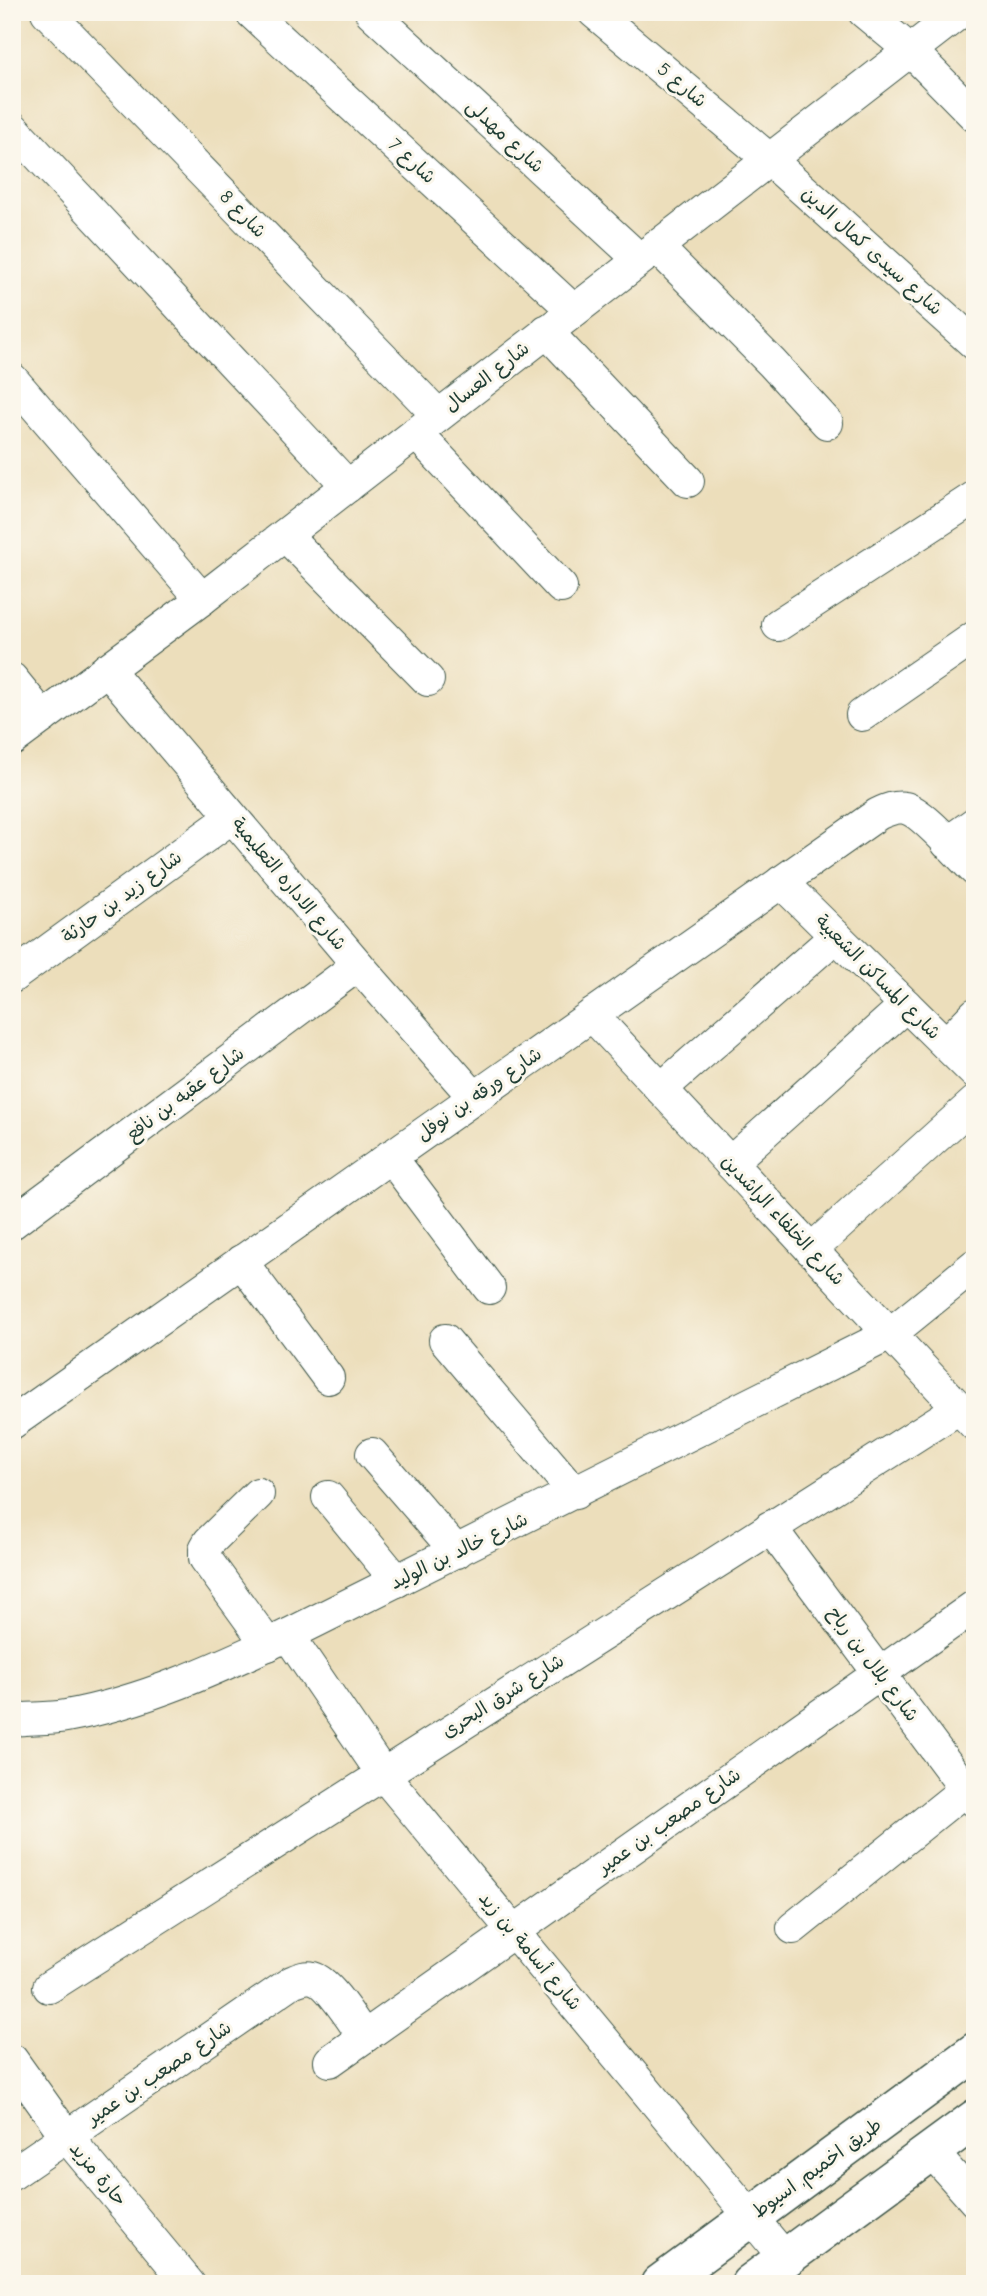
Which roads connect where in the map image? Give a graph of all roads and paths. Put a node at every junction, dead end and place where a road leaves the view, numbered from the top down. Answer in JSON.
{"nodes":[{"id":1,"x":47,"y":12,"type":"edge"},
{"id":2,"x":251,"y":12,"type":"edge"},
{"id":3,"x":371,"y":12,"type":"edge"},
{"id":4,"x":594,"y":12,"type":"edge"},
{"id":5,"x":864,"y":12,"type":"edge"},
{"id":6,"x":960,"y":12,"type":"edge"},
{"id":7,"x":910,"y":50,"type":"junction"},
{"id":8,"x":975,"y":116,"type":"edge"},
{"id":9,"x":12,"y":127,"type":"edge"},
{"id":10,"x":769,"y":159,"type":"junction"},
{"id":11,"x":648,"y":253,"type":"junction"},
{"id":12,"x":573,"y":310,"type":"junction"},
{"id":13,"x":546,"y":331,"type":"junction"},
{"id":14,"x":975,"y":344,"type":"edge"},
{"id":15,"x":12,"y":379,"type":"edge"},
{"id":16,"x":827,"y":423,"type":"dead end"},
{"id":17,"x":427,"y":424,"type":"junction"},
{"id":18,"x":688,"y":481,"type":"dead end"},
{"id":19,"x":348,"y":486,"type":"junction"},
{"id":20,"x":975,"y":497,"type":"edge"},
{"id":21,"x":285,"y":535,"type":"junction"},
{"id":22,"x":561,"y":587,"type":"dead end"},
{"id":23,"x":202,"y":599,"type":"junction"},
{"id":24,"x":778,"y":625,"type":"dead end"},
{"id":25,"x":975,"y":637,"type":"edge"},
{"id":26,"x":107,"y":669,"type":"junction"},
{"id":27,"x":12,"y":679,"type":"edge"},
{"id":28,"x":428,"y":680,"type":"dead end"},
{"id":29,"x":862,"y":715,"type":"dead end"},
{"id":30,"x":43,"y":717,"type":"junction"},
{"id":31,"x":12,"y":740,"type":"edge"},
{"id":32,"x":232,"y":817,"type":"junction"},
{"id":33,"x":975,"y":822,"type":"edge"},
{"id":34,"x":947,"y":843,"type":"junction"},
{"id":35,"x":975,"y":870,"type":"edge"},
{"id":36,"x":781,"y":882,"type":"junction"},
{"id":37,"x":836,"y":936,"type":"junction"},
{"id":38,"x":358,"y":965,"type":"junction"},
{"id":39,"x":12,"y":977,"type":"edge"},
{"id":40,"x":906,"y":1005,"type":"junction"},
{"id":41,"x":975,"y":1014,"type":"edge"},
{"id":42,"x":592,"y":1015,"type":"junction"},
{"id":43,"x":946,"y":1044,"type":"junction"},
{"id":44,"x":975,"y":1073,"type":"edge"},
{"id":45,"x":661,"y":1089,"type":"junction"},
{"id":46,"x":474,"y":1097,"type":"junction"},
{"id":47,"x":975,"y":1102,"type":"edge"},
{"id":48,"x":390,"y":1156,"type":"junction"},
{"id":49,"x":730,"y":1163,"type":"junction"},
{"id":50,"x":12,"y":1223,"type":"edge"},
{"id":51,"x":811,"y":1250,"type":"junction"},
{"id":52,"x":241,"y":1261,"type":"junction"},
{"id":53,"x":975,"y":1265,"type":"edge"},
{"id":54,"x":489,"y":1288,"type":"dead end"},
{"id":55,"x":890,"y":1334,"type":"junction"},
{"id":56,"x":445,"y":1340,"type":"dead end"},
{"id":57,"x":328,"y":1378,"type":"dead end"},
{"id":58,"x":970,"y":1419,"type":"edge"},
{"id":59,"x":12,"y":1423,"type":"edge"},
{"id":60,"x":372,"y":1454,"type":"dead end"},
{"id":61,"x":575,"y":1493,"type":"junction"},
{"id":62,"x":258,"y":1494,"type":"dead end"},
{"id":63,"x":328,"y":1497,"type":"dead end"},
{"id":64,"x":770,"y":1527,"type":"junction"},
{"id":65,"x":457,"y":1552,"type":"junction"},
{"id":66,"x":397,"y":1581,"type":"junction"},
{"id":67,"x":975,"y":1605,"type":"edge"},
{"id":68,"x":278,"y":1640,"type":"junction"},
{"id":69,"x":879,"y":1673,"type":"junction"},
{"id":70,"x":12,"y":1720,"type":"edge"},
{"id":71,"x":382,"y":1773,"type":"junction"},
{"id":72,"x":970,"y":1796,"type":"edge"},
{"id":73,"x":793,"y":1928,"type":"dead end"},
{"id":74,"x":513,"y":1931,"type":"junction"},
{"id":75,"x":49,"y":1987,"type":"dead end"},
{"id":76,"x":364,"y":2036,"type":"junction"},
{"id":77,"x":975,"y":2052,"type":"edge"},
{"id":78,"x":12,"y":2060,"type":"edge"},
{"id":79,"x":330,"y":2061,"type":"dead end"},
{"id":80,"x":975,"y":2119,"type":"edge"},
{"id":81,"x":67,"y":2137,"type":"junction"},
{"id":82,"x":931,"y":2151,"type":"junction"},
{"id":83,"x":12,"y":2174,"type":"edge"},
{"id":84,"x":975,"y":2201,"type":"edge"},
{"id":85,"x":751,"y":2217,"type":"junction"},
{"id":86,"x":785,"y":2258,"type":"junction"},
{"id":87,"x":189,"y":2284,"type":"edge"},
{"id":88,"x":660,"y":2284,"type":"edge"},
{"id":89,"x":750,"y":2284,"type":"edge"}],
"edges":[{"from":1,"to":17,"type":"street","name":"شارع 8"},
{"from":2,"to":12,"type":"street","name":"شارع 7"},
{"from":3,"to":11,"type":"street","name":"شارع مهدلى"},
{"from":4,"to":10,"type":"street","name":"شارع 5"},
{"from":5,"to":7,"type":"street"},
{"from":6,"to":7,"type":"street","name":"شارع العسال"},
{"from":7,"to":8,"type":"street"},
{"from":7,"to":10,"type":"street","name":"شارع العسال"},
{"from":9,"to":19,"type":"street"},
{"from":10,"to":11,"type":"street","name":"شارع العسال"},
{"from":10,"to":14,"type":"street","name":"شارع سيدى كمال الدين"},
{"from":11,"to":12,"type":"street","name":"شارع العسال"},
{"from":11,"to":16,"type":"street","name":"شارع مهدلى"},
{"from":12,"to":13,"type":"street","name":"شارع العسال"},
{"from":13,"to":17,"type":"street","name":"شارع العسال"},
{"from":13,"to":18,"type":"street"},
{"from":15,"to":23,"type":"street"},
{"from":17,"to":19,"type":"street","name":"شارع العسال"},
{"from":17,"to":22,"type":"street","name":"شارع 8"},
{"from":19,"to":21,"type":"street","name":"شارع العسال"},
{"from":20,"to":24,"type":"street"},
{"from":21,"to":23,"type":"street","name":"شارع العسال"},
{"from":21,"to":28,"type":"street"},
{"from":23,"to":26,"type":"street","name":"شارع العسال"},
{"from":25,"to":29,"type":"street"},
{"from":26,"to":30,"type":"street","name":"شارع العسال"},
{"from":26,"to":32,"type":"street","name":"شارع الاداره التعليمية"},
{"from":27,"to":30,"type":"street"},
{"from":30,"to":31,"type":"street","name":"شارع العسال"},
{"from":32,"to":38,"type":"street","name":"شارع الاداره التعليمية"},
{"from":32,"to":39,"type":"street","name":"شارع زيد بن حارثة"},
{"from":33,"to":34,"type":"street"},
{"from":34,"to":35,"type":"street","name":"شارع ورقه بن نوفل"},
{"from":34,"to":36,"type":"street","name":"شارع ورقه بن نوفل"},
{"from":36,"to":37,"type":"street","name":"شارع المساكن الشعبية"},
{"from":36,"to":42,"type":"street","name":"شارع ورقه بن نوفل"},
{"from":37,"to":40,"type":"street","name":"شارع المساكن الشعبية"},
{"from":37,"to":45,"type":"street"},
{"from":38,"to":46,"type":"street","name":"شارع الاداره التعليمية"},
{"from":38,"to":50,"type":"street","name":"شارع عقبه بن نافع"},
{"from":40,"to":43,"type":"street","name":"شارع المساكن الشعبية"},
{"from":40,"to":49,"type":"street"},
{"from":41,"to":43,"type":"street"},
{"from":42,"to":45,"type":"street","name":"شارع الخلفاء الراشدين"},
{"from":42,"to":46,"type":"street","name":"شارع ورقه بن نوفل"},
{"from":43,"to":44,"type":"street","name":"شارع المساكن الشعبية"},
{"from":45,"to":49,"type":"street","name":"شارع الخلفاء الراشدين"},
{"from":46,"to":48,"type":"street","name":"شارع ورقه بن نوفل"},
{"from":47,"to":51,"type":"street"},
{"from":48,"to":52,"type":"street","name":"شارع ورقه بن نوفل"},
{"from":48,"to":54,"type":"street"},
{"from":49,"to":51,"type":"street","name":"شارع الخلفاء الراشدين"},
{"from":51,"to":55,"type":"street","name":"شارع الخلفاء الراشدين"},
{"from":52,"to":57,"type":"street"},
{"from":52,"to":59,"type":"street","name":"شارع ورقه بن نوفل"},
{"from":53,"to":55,"type":"street","name":"شارع خالد بن الوليد"},
{"from":55,"to":58,"type":"street","name":"شارع الخلفاء الراشدين"},
{"from":55,"to":61,"type":"street","name":"شارع خالد بن الوليد"},
{"from":56,"to":61,"type":"street"},
{"from":58,"to":64,"type":"street","name":"شارع شرق البحرى"},
{"from":60,"to":65,"type":"street"},
{"from":61,"to":65,"type":"street","name":"شارع خالد بن الوليد"},
{"from":62,"to":68,"type":"street","name":"شارع أسامة بن زيد"},
{"from":63,"to":66,"type":"street"},
{"from":64,"to":69,"type":"street","name":"شارع بلال بن رباح"},
{"from":64,"to":71,"type":"street","name":"شارع شرق البحرى"},
{"from":65,"to":66,"type":"street","name":"شارع خالد بن الوليد"},
{"from":66,"to":68,"type":"street","name":"شارع خالد بن الوليد"},
{"from":67,"to":69,"type":"street","name":"شارع مصعب بن عمير"},
{"from":68,"to":70,"type":"street","name":"شارع خالد بن الوليد"},
{"from":68,"to":71,"type":"street","name":"شارع أسامة بن زيد"},
{"from":69,"to":72,"type":"street","name":"شارع بلال بن رباح"},
{"from":69,"to":74,"type":"street","name":"شارع مصعب بن عمير"},
{"from":71,"to":74,"type":"street","name":"شارع أسامة بن زيد"},
{"from":71,"to":75,"type":"street","name":"شارع شرق البحرى"},
{"from":72,"to":73,"type":"street"},
{"from":74,"to":76,"type":"street","name":"شارع مصعب بن عمير"},
{"from":74,"to":85,"type":"street","name":"شارع أسامة بن زيد"},
{"from":76,"to":79,"type":"street","name":"شارع مصعب بن عمير"},
{"from":76,"to":81,"type":"street","name":"شارع مصعب بن عمير"},
{"from":77,"to":85,"type":"street","name":"طريق اخميم, اسيوط"},
{"from":78,"to":81,"type":"street","name":"حارة مزيد"},
{"from":80,"to":82,"type":"street"},
{"from":81,"to":83,"type":"street","name":"شارع مصعب بن عمير"},
{"from":81,"to":87,"type":"street","name":"حارة مزيد"},
{"from":82,"to":84,"type":"street"},
{"from":82,"to":86,"type":"street"},
{"from":85,"to":86,"type":"street","name":"شارع أسامة بن زيد"},
{"from":85,"to":88,"type":"street","name":"طريق اخميم, اسيوط"},
{"from":86,"to":89,"type":"street"}]}
